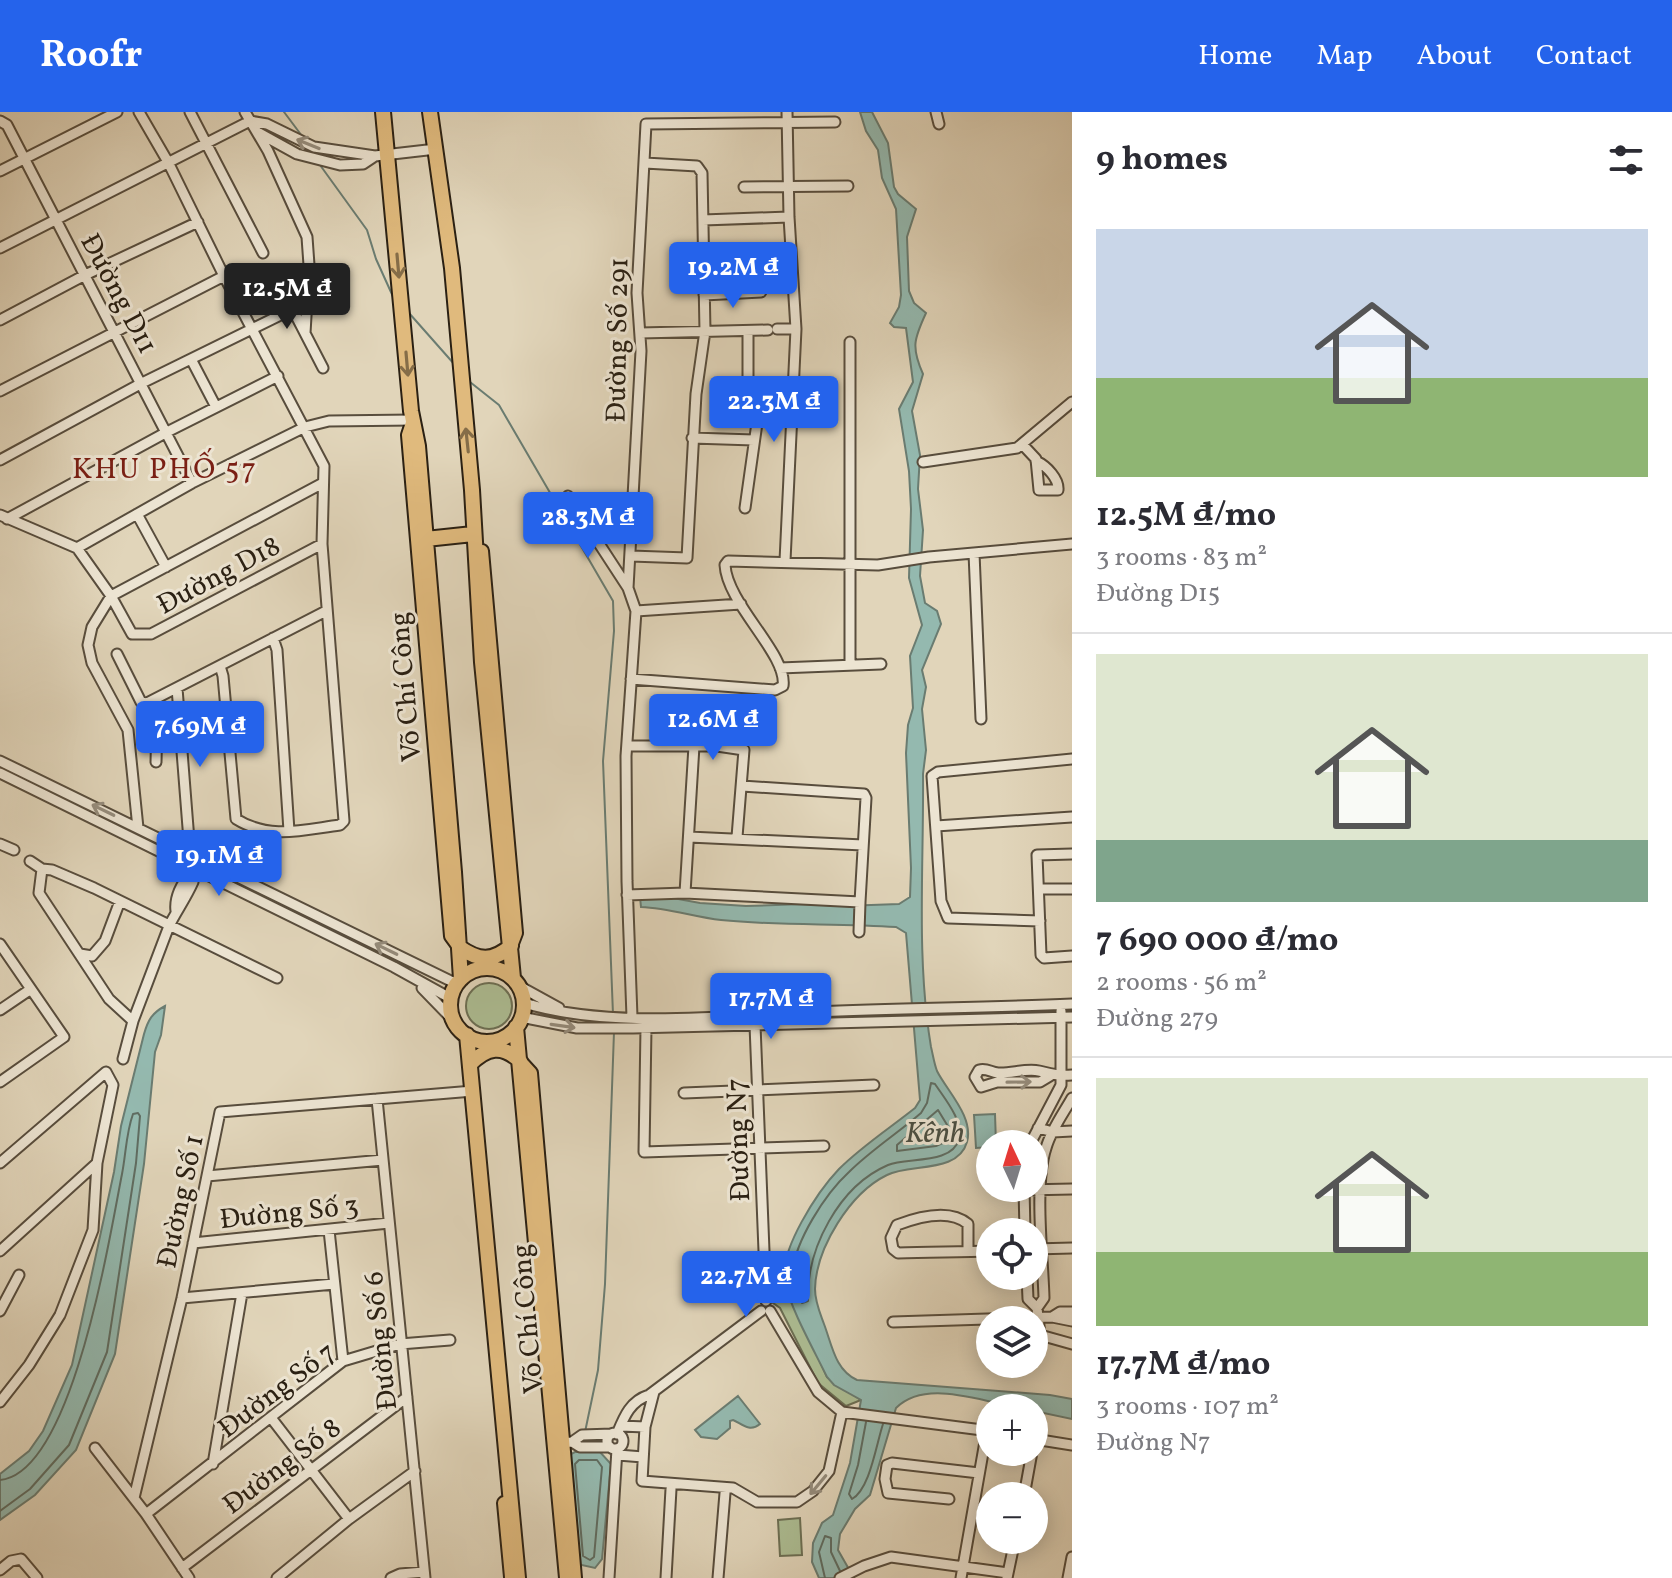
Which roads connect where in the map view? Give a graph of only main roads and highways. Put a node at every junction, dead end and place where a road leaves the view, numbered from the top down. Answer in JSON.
{"nodes":[{"id":1,"x":383,"y":112,"type":"edge"},
{"id":2,"x":432,"y":114,"type":"edge"},
{"id":3,"x":413,"y":420,"type":"junction"},
{"id":4,"x":472,"y":490,"type":"junction"},
{"id":5,"x":473,"y":534,"type":"junction"},
{"id":6,"x":426,"y":539,"type":"junction"},
{"id":7,"x":511,"y":946,"type":"junction"},
{"id":8,"x":459,"y":947,"type":"junction"},
{"id":9,"x":459,"y":977,"type":"junction"},
{"id":10,"x":515,"y":977,"type":"junction"},
{"id":11,"x":520,"y":1021,"type":"junction"},
{"id":12,"x":467,"y":1040,"type":"junction"},
{"id":13,"x":520,"y":1061,"type":"junction"},
{"id":14,"x":470,"y":1064,"type":"junction"},
{"id":15,"x":482,"y":1221,"type":"junction"},
{"id":16,"x":565,"y":1442,"type":"junction"},
{"id":17,"x":511,"y":1578,"type":"edge"},
{"id":18,"x":518,"y":1578,"type":"edge"},
{"id":19,"x":567,"y":1578,"type":"edge"},
{"id":20,"x":575,"y":1578,"type":"edge"}],
"edges":[{"from":1,"to":3,"type":"highway","name":"Võ Chí Công","one_way":true},
{"from":4,"to":2,"type":"highway","one_way":true},
{"from":3,"to":6,"type":"highway","name":"Võ Chí Công"},
{"from":3,"to":8,"type":"main road","name":"Võ Chí Công"},
{"from":4,"to":5,"type":"highway"},
{"from":4,"to":7,"type":"main road"},
{"from":5,"to":6,"type":"highway"},
{"from":5,"to":7,"type":"highway"},
{"from":6,"to":8,"type":"highway","name":"Võ Chí Công"},
{"from":7,"to":8,"type":"highway"},
{"from":7,"to":10,"type":"highway"},
{"from":8,"to":9,"type":"highway","name":"Võ Chí Công"},
{"from":9,"to":10,"type":"highway"},
{"from":9,"to":12,"type":"highway"},
{"from":10,"to":11,"type":"highway"},
{"from":11,"to":12,"type":"highway"},
{"from":11,"to":13,"type":"highway","name":"Võ Chí Công"},
{"from":12,"to":14,"type":"highway","name":"Võ Chí Công"},
{"from":13,"to":14,"type":"highway"},
{"from":13,"to":16,"type":"highway","name":"Võ Chí Công"},
{"from":14,"to":15,"type":"highway","name":"Võ Chí Công"},
{"from":15,"to":17,"type":"main road","name":"Võ Chí Công"},
{"from":15,"to":18,"type":"highway","name":"Võ Chí Công"},
{"from":16,"to":19,"type":"highway","name":"Võ Chí Công"},
{"from":16,"to":20,"type":"main road","name":"Võ Chí Công"}]}
